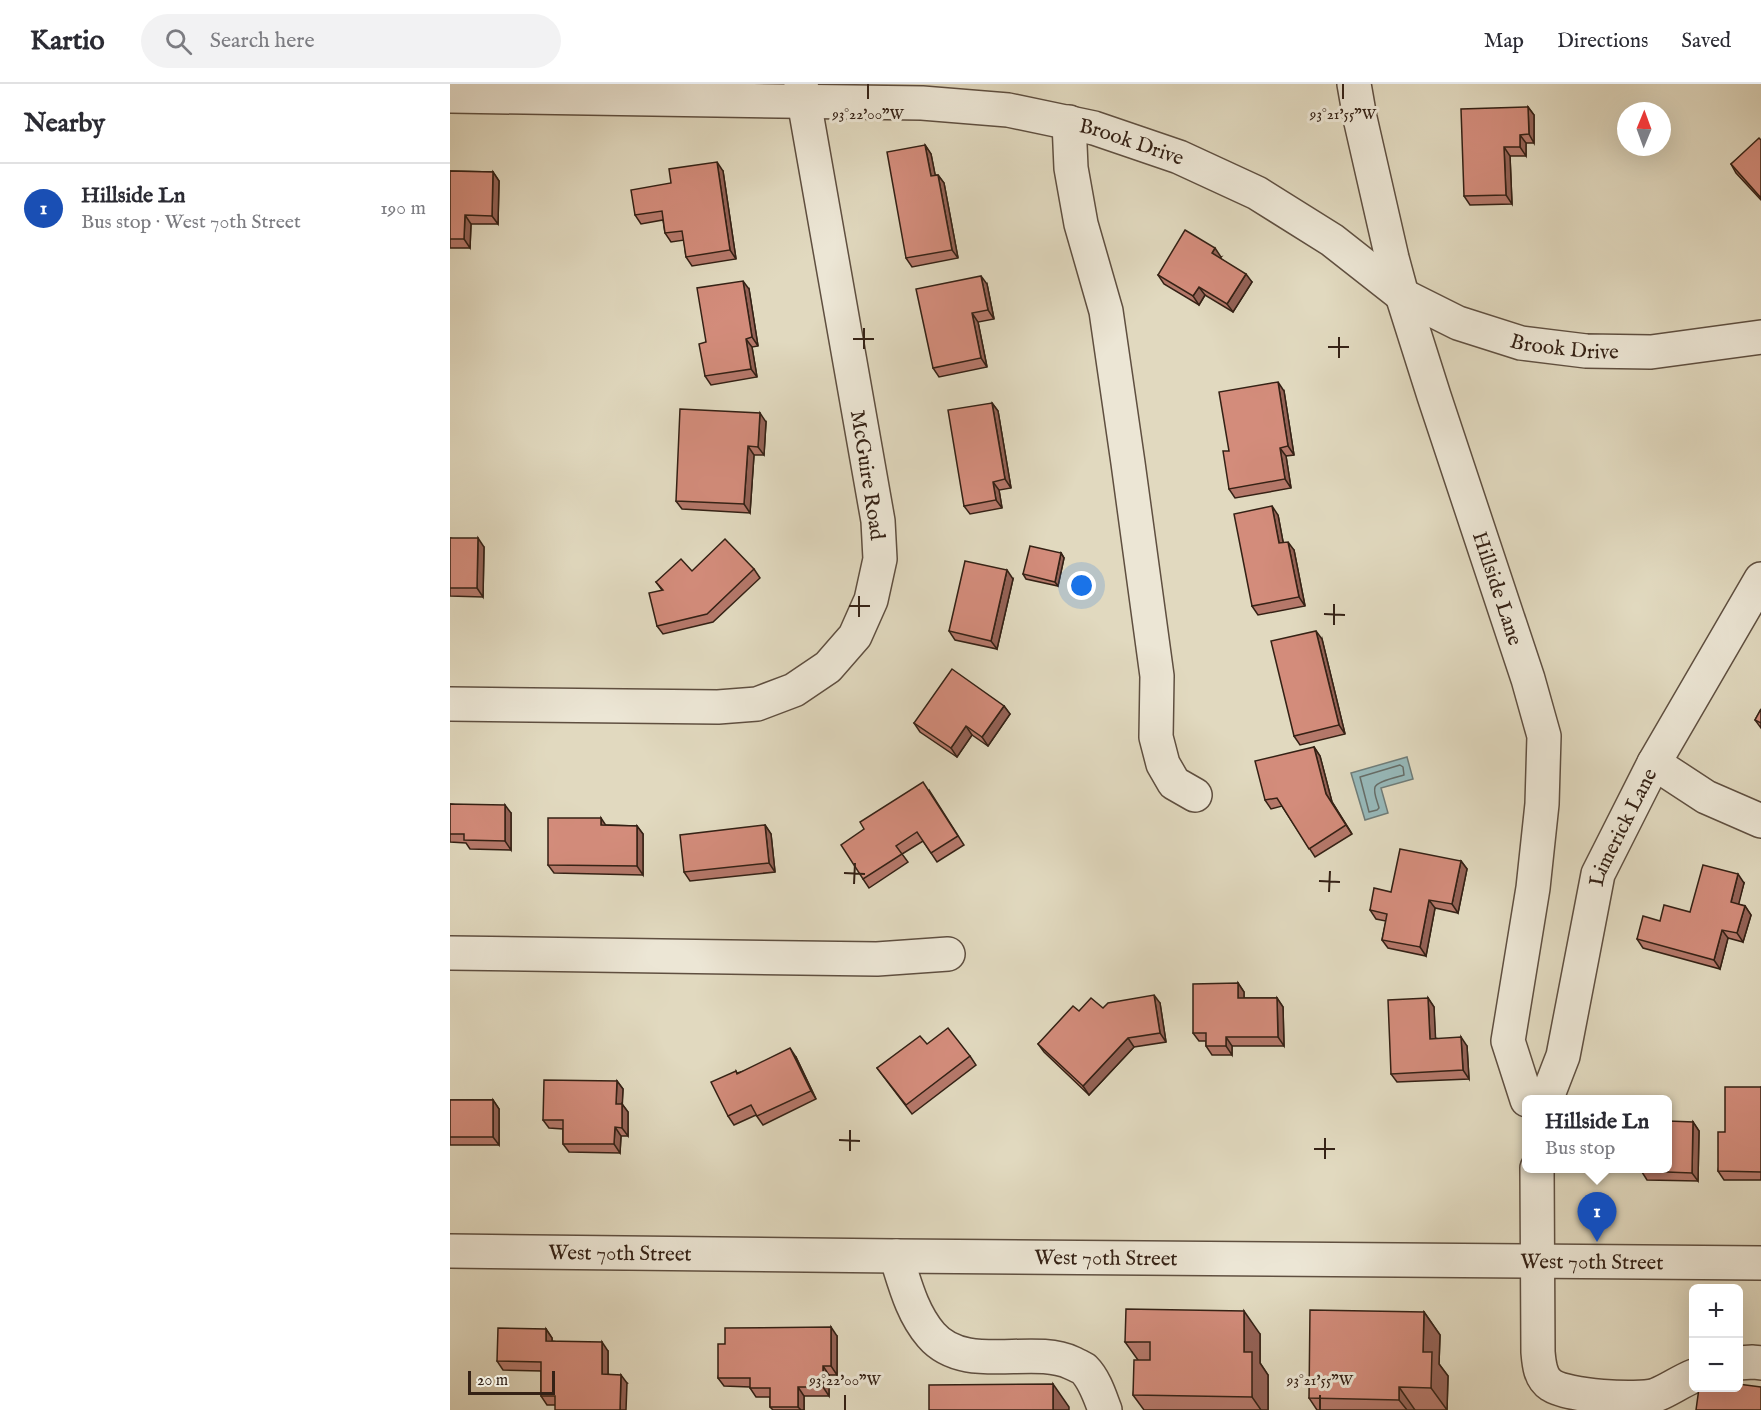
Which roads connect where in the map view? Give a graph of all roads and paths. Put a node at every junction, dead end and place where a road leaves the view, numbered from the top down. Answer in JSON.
{"nodes":[{"id":1,"x":1354,"y":84,"type":"edge"},
{"id":2,"x":803,"y":92,"type":"edge"},
{"id":3,"x":450,"y":96,"type":"edge"},
{"id":4,"x":1069,"y":122,"type":"junction"},
{"id":5,"x":1401,"y":295,"type":"junction"},
{"id":6,"x":1761,"y":337,"type":"edge"},
{"id":7,"x":1761,"y":579,"type":"edge"},
{"id":8,"x":450,"y":704,"type":"edge"},
{"id":9,"x":1654,"y":763,"type":"junction"},
{"id":10,"x":1195,"y":795,"type":"dead end"},
{"id":11,"x":1761,"y":821,"type":"edge"},
{"id":12,"x":450,"y":953,"type":"edge"},
{"id":13,"x":948,"y":954,"type":"dead end"},
{"id":14,"x":1525,"y":1095,"type":"edge"},
{"id":15,"x":1548,"y":1095,"type":"edge"},
{"id":16,"x":1537,"y":1173,"type":"edge"},
{"id":17,"x":450,"y":1251,"type":"edge"},
{"id":18,"x":896,"y":1256,"type":"junction"},
{"id":19,"x":1538,"y":1261,"type":"junction"},
{"id":20,"x":1761,"y":1263,"type":"edge"},
{"id":21,"x":1743,"y":1363,"type":"edge"},
{"id":22,"x":1761,"y":1363,"type":"edge"},
{"id":23,"x":1689,"y":1378,"type":"edge"},
{"id":24,"x":1105,"y":1410,"type":"edge"}],
"edges":[{"from":1,"to":5,"type":"street","name":"Hillside Lane"},
{"from":2,"to":3,"type":"street","name":"Brook Drive"},
{"from":2,"to":4,"type":"street","name":"Brook Drive"},
{"from":2,"to":8,"type":"street","name":"McGuire Road"},
{"from":4,"to":5,"type":"street","name":"Brook Drive"},
{"from":4,"to":10,"type":"street"},
{"from":5,"to":6,"type":"street","name":"Brook Drive"},
{"from":5,"to":14,"type":"street","name":"Hillside Lane"},
{"from":7,"to":9,"type":"street","name":"Limerick Lane"},
{"from":9,"to":11,"type":"street"},
{"from":9,"to":15,"type":"street","name":"Limerick Lane"},
{"from":12,"to":13,"type":"street"},
{"from":16,"to":19,"type":"street"},
{"from":17,"to":18,"type":"street","name":"West 70th Street"},
{"from":18,"to":19,"type":"street","name":"West 70th Street"},
{"from":18,"to":24,"type":"street"},
{"from":19,"to":20,"type":"street","name":"West 70th Street"},
{"from":19,"to":23,"type":"street"},
{"from":21,"to":22,"type":"street"}]}
